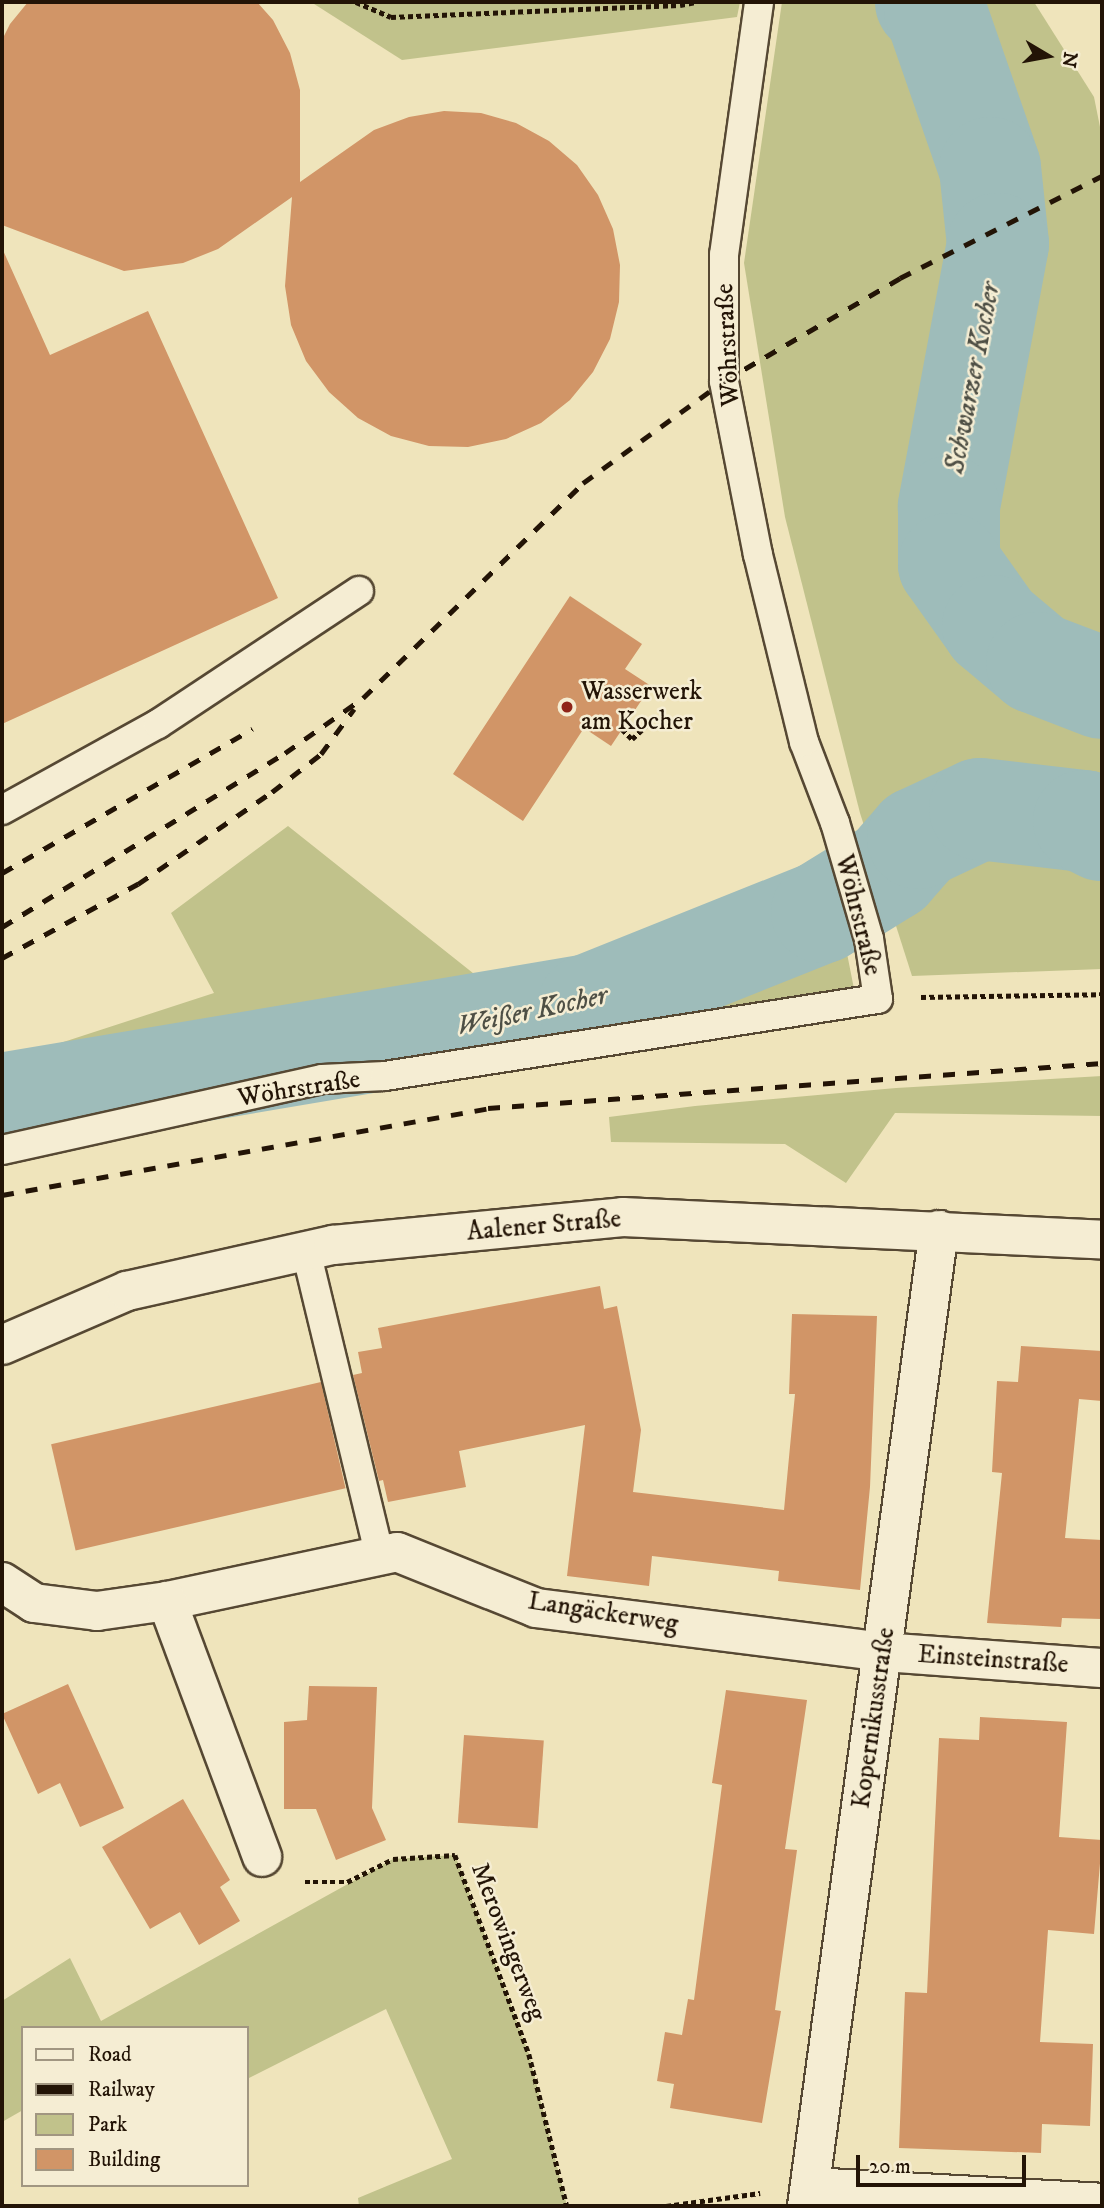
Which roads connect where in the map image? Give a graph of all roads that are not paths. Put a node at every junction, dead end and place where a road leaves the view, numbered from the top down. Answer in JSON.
{"nodes":[{"id":1,"x":759,"y":2,"type":"edge"},
{"id":2,"x":359,"y":591,"type":"dead end"},
{"id":3,"x":2,"y":810,"type":"edge"},
{"id":4,"x":2,"y":1150,"type":"edge"},
{"id":5,"x":939,"y":1230,"type":"junction"},
{"id":6,"x":1102,"y":1240,"type":"edge"},
{"id":7,"x":306,"y":1251,"type":"junction"},
{"id":8,"x":2,"y":1345,"type":"edge"},
{"id":9,"x":380,"y":1556,"type":"junction"},
{"id":10,"x":2,"y":1582,"type":"edge"},
{"id":11,"x":167,"y":1601,"type":"junction"},
{"id":12,"x":883,"y":1652,"type":"junction"},
{"id":13,"x":1102,"y":1668,"type":"edge"},
{"id":14,"x":262,"y":1857,"type":"road end"},
{"id":15,"x":808,"y":2196,"type":"edge"},
{"id":16,"x":1102,"y":2203,"type":"edge"}],
"edges":[{"from":1,"to":4,"type":"lane","name":"Wöhrstraße"},
{"from":2,"to":3,"type":"lane"},
{"from":5,"to":6,"type":"street","name":"Aalener Straße"},
{"from":5,"to":7,"type":"street","name":"Aalener Straße"},
{"from":5,"to":12,"type":"street","name":"Kopernikusstraße"},
{"from":7,"to":8,"type":"street","name":"Aalener Straße"},
{"from":7,"to":9,"type":"lane"},
{"from":9,"to":11,"type":"street","name":"Langäckerweg"},
{"from":9,"to":12,"type":"street","name":"Langäckerweg"},
{"from":10,"to":11,"type":"street","name":"Langäckerweg"},
{"from":11,"to":14,"type":"street"},
{"from":12,"to":13,"type":"street","name":"Einsteinstraße"},
{"from":12,"to":15,"type":"street","name":"Kopernikusstraße"},
{"from":15,"to":16,"type":"street"}]}
